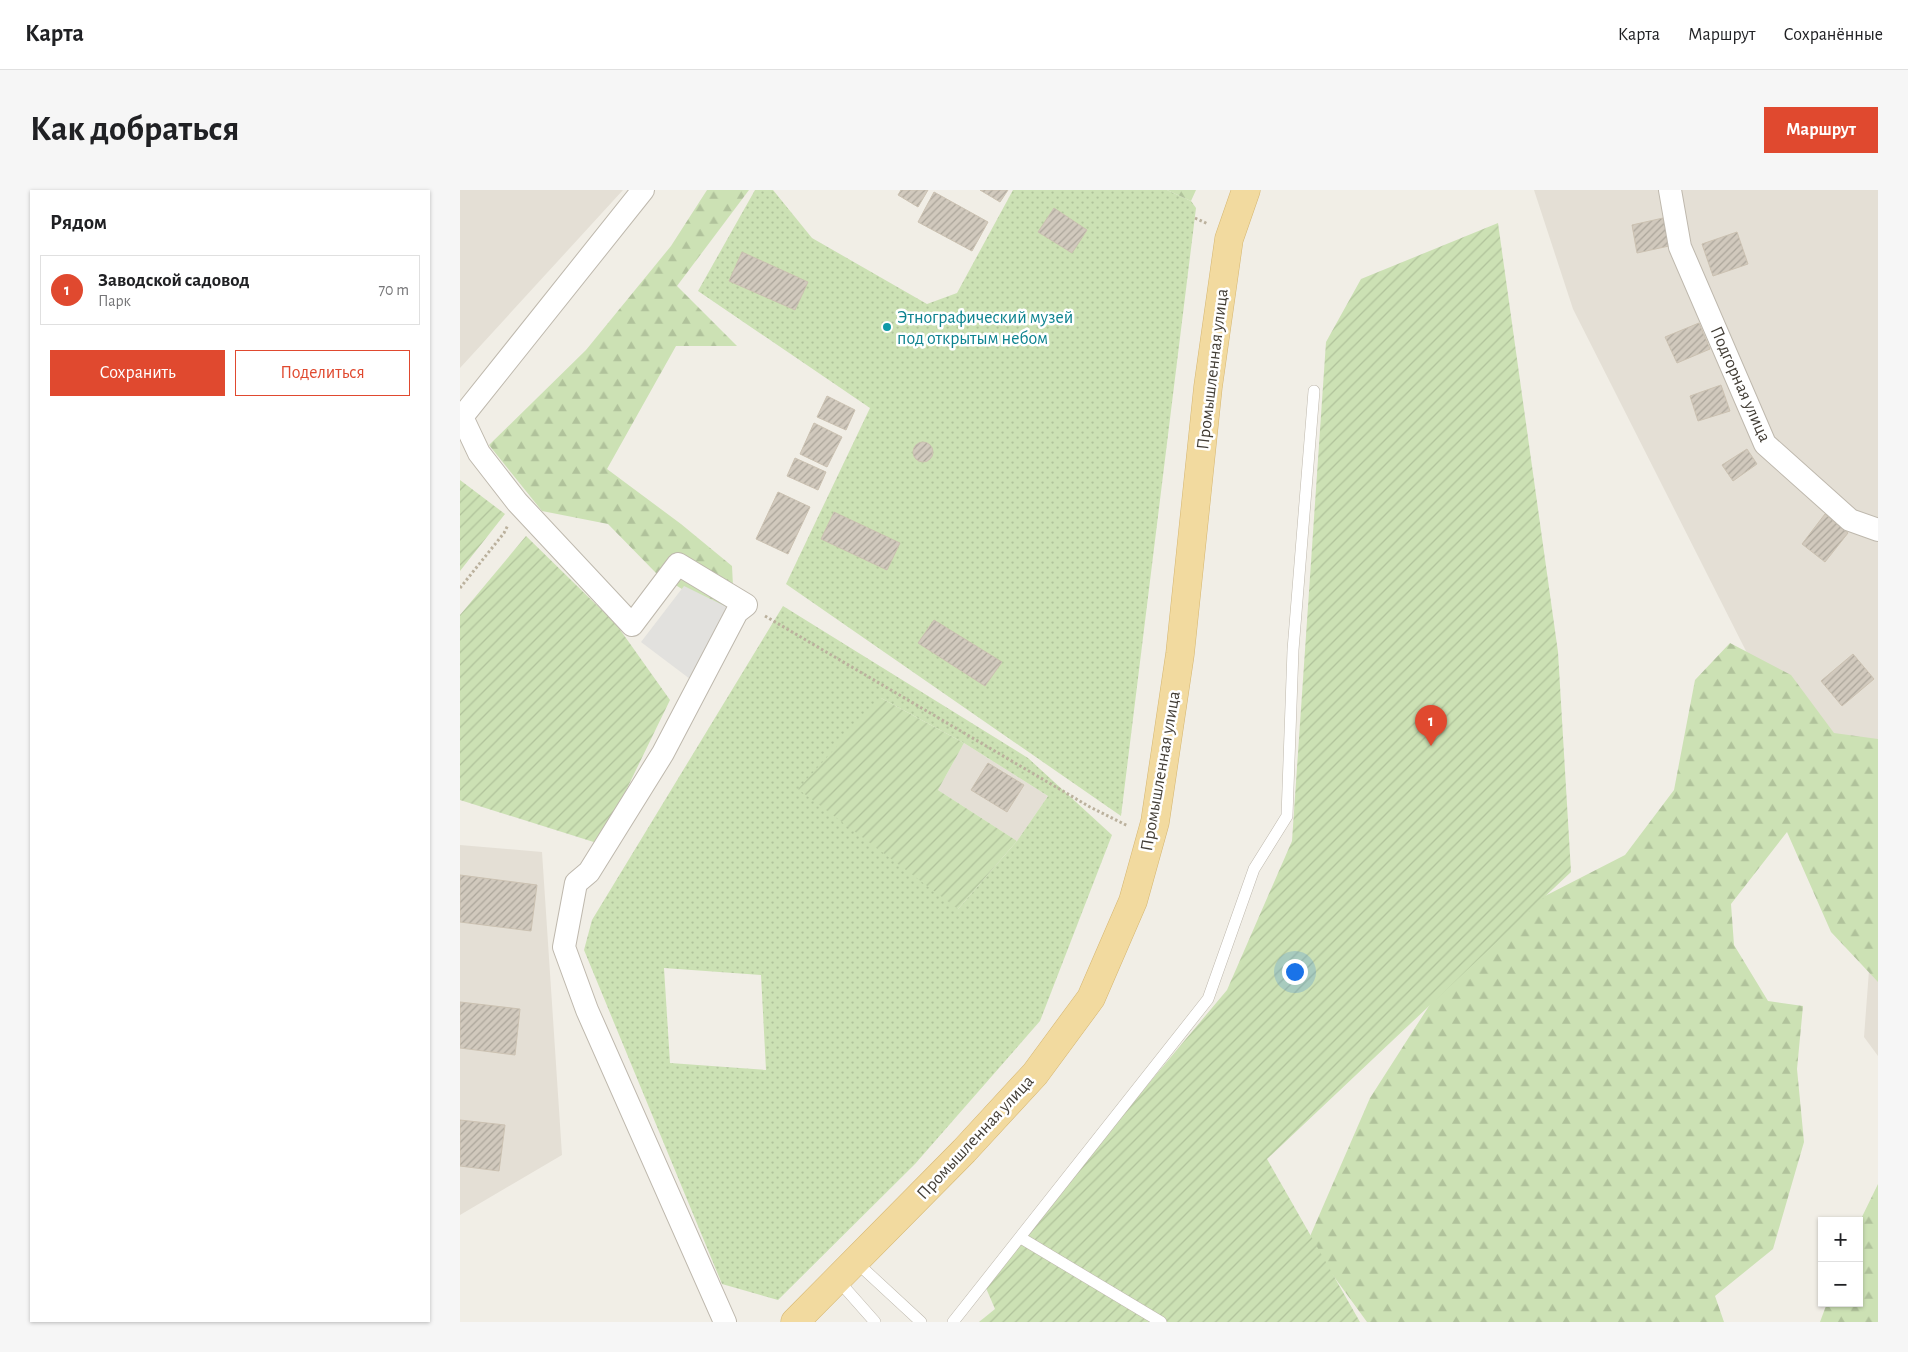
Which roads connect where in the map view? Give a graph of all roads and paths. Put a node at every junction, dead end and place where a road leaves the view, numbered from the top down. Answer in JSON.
{"nodes":[{"id":1,"x":643,"y":190,"type":"edge"},
{"id":2,"x":1246,"y":190,"type":"edge"},
{"id":3,"x":1670,"y":190,"type":"edge"},
{"id":4,"x":1195,"y":218,"type":"dead end"},
{"id":5,"x":1212,"y":226,"type":"dead end"},
{"id":6,"x":1314,"y":390,"type":"dead end"},
{"id":7,"x":517,"y":502,"type":"junction"},
{"id":8,"x":1878,"y":530,"type":"edge"},
{"id":9,"x":460,"y":588,"type":"edge"},
{"id":10,"x":746,"y":606,"type":"junction"},
{"id":11,"x":1151,"y":837,"type":"junction"},
{"id":12,"x":1021,"y":1238,"type":"junction"},
{"id":13,"x":846,"y":1270,"type":"junction"},
{"id":14,"x":725,"y":1322,"type":"edge"},
{"id":15,"x":795,"y":1322,"type":"edge"},
{"id":16,"x":875,"y":1322,"type":"edge"},
{"id":17,"x":921,"y":1322,"type":"edge"},
{"id":18,"x":953,"y":1322,"type":"edge"},
{"id":19,"x":1161,"y":1322,"type":"edge"}],
"edges":[{"from":1,"to":7,"type":"street"},
{"from":2,"to":11,"type":"main road","name":"Промышленная улица"},
{"from":3,"to":8,"type":"street","name":"Подгорная улица"},
{"from":4,"to":5,"type":"path"},
{"from":6,"to":12,"type":"lane"},
{"from":7,"to":9,"type":"path"},
{"from":7,"to":10,"type":"street"},
{"from":10,"to":11,"type":"path"},
{"from":10,"to":14,"type":"street"},
{"from":11,"to":13,"type":"main road","name":"Промышленная улица"},
{"from":12,"to":18,"type":"lane"},
{"from":12,"to":19,"type":"lane"},
{"from":13,"to":15,"type":"main road","name":"Промышленная улица"},
{"from":13,"to":16,"type":"lane"},
{"from":13,"to":17,"type":"lane"}]}
